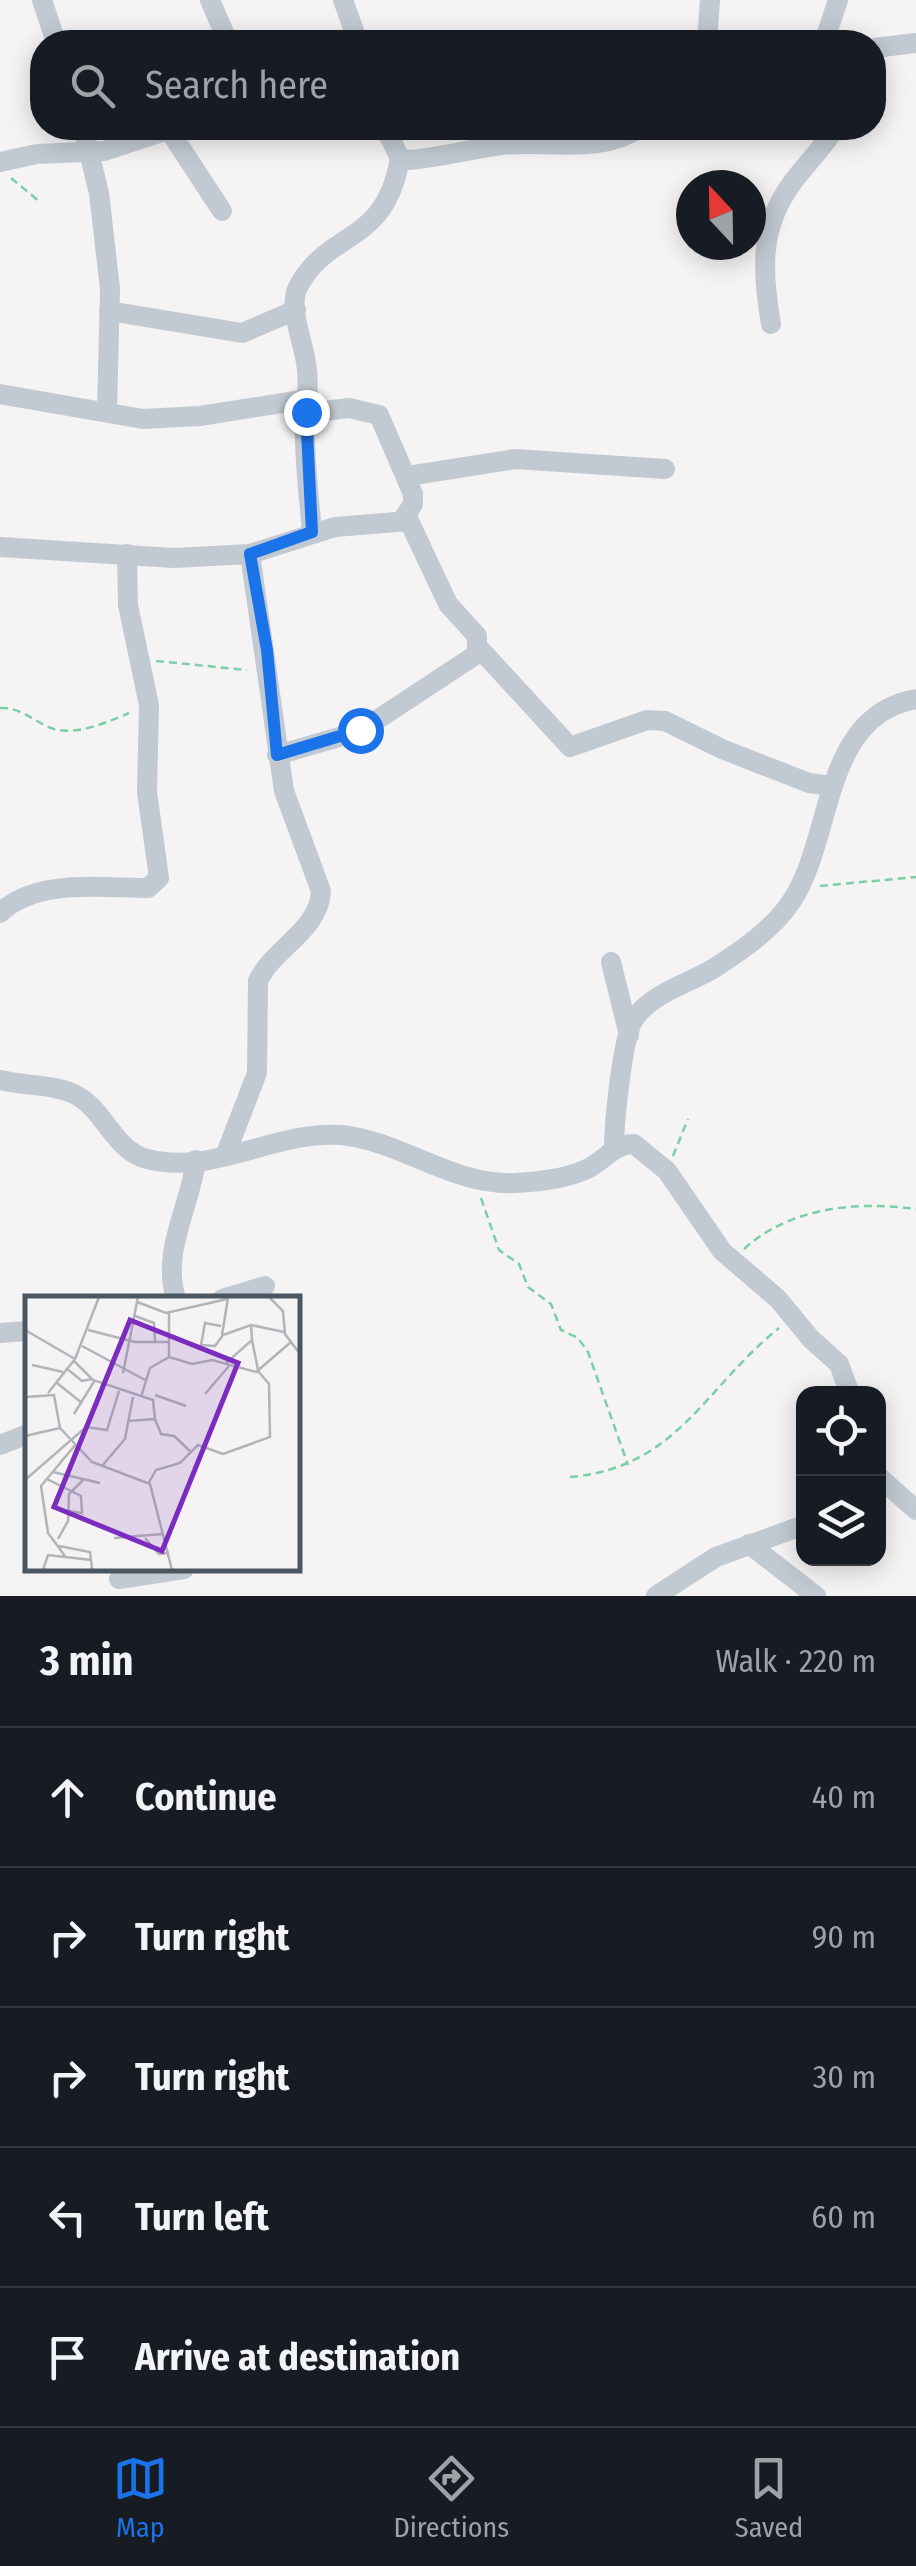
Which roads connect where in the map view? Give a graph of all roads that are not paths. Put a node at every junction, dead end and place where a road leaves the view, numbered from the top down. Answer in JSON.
{"nodes":[{"id":1,"x":42,"y":0,"type":"edge"},
{"id":2,"x":210,"y":0,"type":"edge"},
{"id":3,"x":343,"y":0,"type":"edge"},
{"id":4,"x":710,"y":0,"type":"edge"},
{"id":5,"x":838,"y":0,"type":"edge"},
{"id":6,"x":52,"y":30,"type":"edge"},
{"id":7,"x":223,"y":30,"type":"edge"},
{"id":8,"x":354,"y":30,"type":"edge"},
{"id":9,"x":708,"y":30,"type":"edge"},
{"id":10,"x":828,"y":30,"type":"edge"},
{"id":11,"x":916,"y":43,"type":"edge"},
{"id":12,"x":886,"y":47,"type":"edge"},
{"id":13,"x":86,"y":140,"type":"edge"},
{"id":14,"x":134,"y":140,"type":"edge"},
{"id":15,"x":178,"y":140,"type":"edge"},
{"id":16,"x":391,"y":140,"type":"edge"},
{"id":17,"x":612,"y":140,"type":"edge"},
{"id":18,"x":825,"y":140,"type":"edge"},
{"id":19,"x":90,"y":153,"type":"junction"},
{"id":20,"x":400,"y":158,"type":"junction"},
{"id":21,"x":3,"y":169,"type":"edge"},
{"id":22,"x":222,"y":210,"type":"dead end"},
{"id":23,"x":296,"y":310,"type":"junction"},
{"id":24,"x":109,"y":311,"type":"junction"},
{"id":25,"x":772,"y":324,"type":"dead end"},
{"id":26,"x":0,"y":394,"type":"edge"},
{"id":27,"x":307,"y":406,"type":"junction"},
{"id":28,"x":107,"y":410,"type":"junction"},
{"id":29,"x":665,"y":469,"type":"dead end"},
{"id":30,"x":408,"y":476,"type":"junction"},
{"id":31,"x":403,"y":518,"type":"junction"},
{"id":32,"x":312,"y":532,"type":"junction"},
{"id":33,"x":0,"y":547,"type":"edge"},
{"id":34,"x":127,"y":554,"type":"junction"},
{"id":35,"x":250,"y":554,"type":"junction"},
{"id":36,"x":480,"y":648,"type":"junction"},
{"id":37,"x":916,"y":700,"type":"edge"},
{"id":38,"x":277,"y":755,"type":"junction"},
{"id":39,"x":832,"y":786,"type":"junction"},
{"id":40,"x":0,"y":913,"type":"edge"},
{"id":41,"x":611,"y":962,"type":"dead end"},
{"id":42,"x":629,"y":1034,"type":"junction"},
{"id":43,"x":0,"y":1080,"type":"edge"},
{"id":44,"x":614,"y":1149,"type":"junction"},
{"id":45,"x":225,"y":1156,"type":"junction"},
{"id":46,"x":196,"y":1160,"type":"junction"},
{"id":47,"x":264,"y":1286,"type":"dead end"},
{"id":48,"x":176,"y":1296,"type":"edge"},
{"id":49,"x":229,"y":1296,"type":"edge"},
{"id":50,"x":25,"y":1330,"type":"edge"},
{"id":51,"x":0,"y":1333,"type":"edge"},
{"id":52,"x":847,"y":1386,"type":"edge"},
{"id":53,"x":25,"y":1435,"type":"edge"},
{"id":54,"x":0,"y":1445,"type":"edge"},
{"id":55,"x":886,"y":1483,"type":"edge"},
{"id":56,"x":916,"y":1510,"type":"edge"},
{"id":57,"x":796,"y":1528,"type":"edge"},
{"id":58,"x":749,"y":1544,"type":"junction"},
{"id":59,"x":169,"y":1571,"type":"edge"},
{"id":60,"x":119,"y":1581,"type":"edge"},
{"id":61,"x":656,"y":1596,"type":"edge"},
{"id":62,"x":816,"y":1596,"type":"edge"}],
"edges":[{"from":1,"to":6,"type":"street"},
{"from":2,"to":7,"type":"street"},
{"from":3,"to":8,"type":"street"},
{"from":4,"to":9,"type":"street"},
{"from":5,"to":10,"type":"street"},
{"from":11,"to":12,"type":"street"},
{"from":13,"to":19,"type":"street"},
{"from":14,"to":19,"type":"street"},
{"from":15,"to":22,"type":"street"},
{"from":16,"to":20,"type":"street"},
{"from":17,"to":20,"type":"street"},
{"from":18,"to":25,"type":"street"},
{"from":19,"to":21,"type":"street"},
{"from":19,"to":24,"type":"street"},
{"from":20,"to":23,"type":"street"},
{"from":23,"to":24,"type":"street"},
{"from":23,"to":27,"type":"street"},
{"from":24,"to":28,"type":"street"},
{"from":26,"to":28,"type":"street"},
{"from":27,"to":28,"type":"street"},
{"from":27,"to":30,"type":"street"},
{"from":27,"to":32,"type":"street"},
{"from":29,"to":30,"type":"street"},
{"from":30,"to":31,"type":"street"},
{"from":31,"to":32,"type":"street"},
{"from":31,"to":36,"type":"street"},
{"from":32,"to":35,"type":"street"},
{"from":33,"to":34,"type":"street"},
{"from":34,"to":35,"type":"street"},
{"from":34,"to":40,"type":"street"},
{"from":35,"to":38,"type":"street"},
{"from":36,"to":38,"type":"street"},
{"from":36,"to":39,"type":"street"},
{"from":37,"to":39,"type":"street"},
{"from":38,"to":45,"type":"street"},
{"from":39,"to":42,"type":"street"},
{"from":41,"to":42,"type":"street"},
{"from":42,"to":44,"type":"street"},
{"from":43,"to":46,"type":"street"},
{"from":44,"to":45,"type":"street"},
{"from":44,"to":52,"type":"street"},
{"from":45,"to":46,"type":"street"},
{"from":46,"to":48,"type":"street"},
{"from":47,"to":49,"type":"street"},
{"from":50,"to":51,"type":"street"},
{"from":53,"to":54,"type":"street"},
{"from":55,"to":56,"type":"street"},
{"from":57,"to":58,"type":"street"},
{"from":58,"to":61,"type":"street"},
{"from":58,"to":62,"type":"street"},
{"from":59,"to":60,"type":"street"}]}
